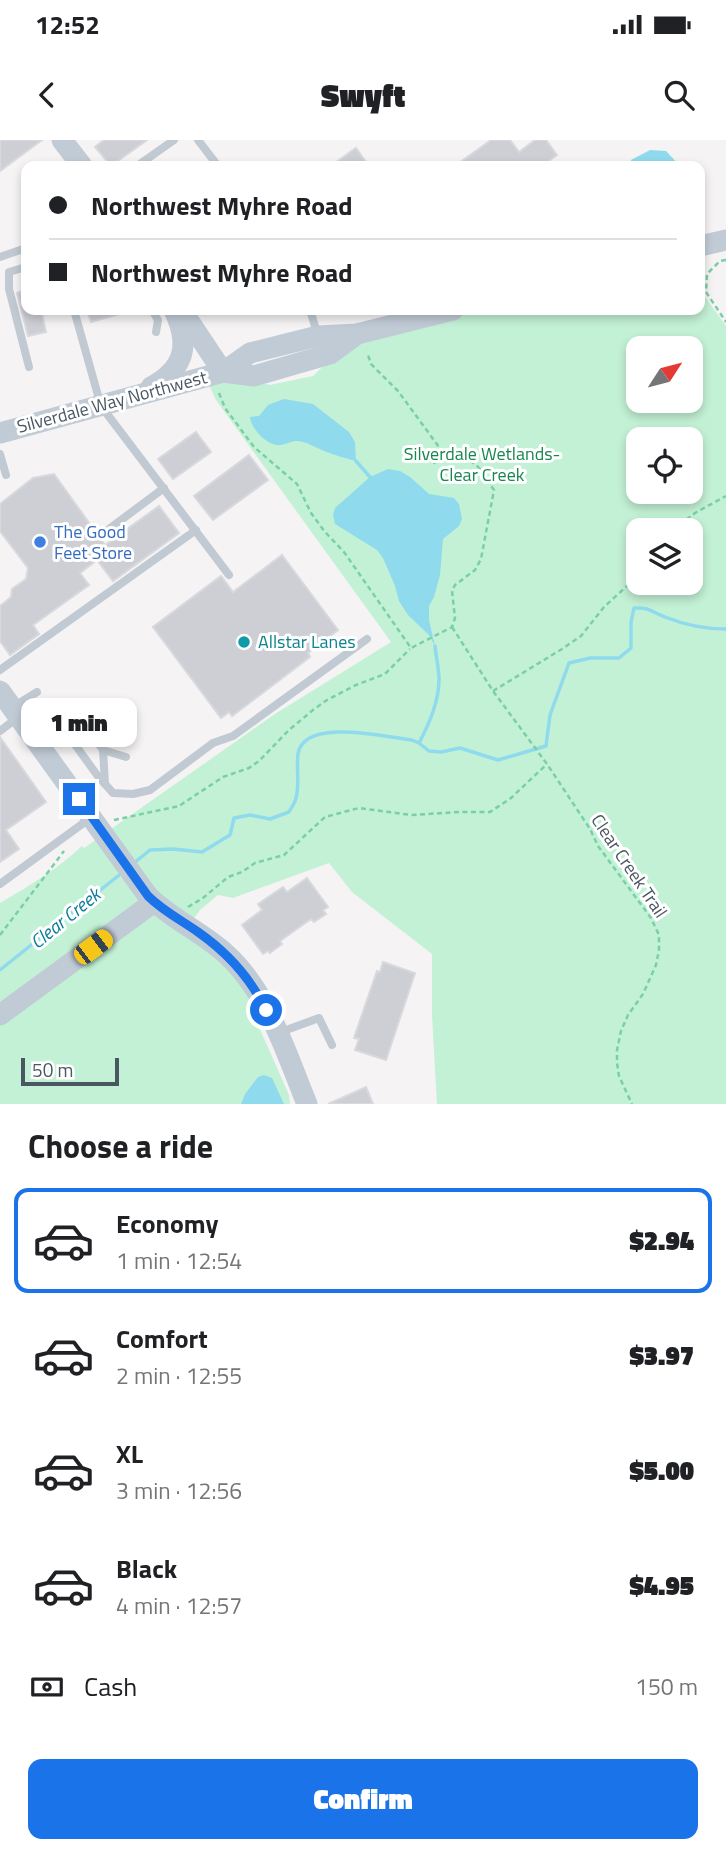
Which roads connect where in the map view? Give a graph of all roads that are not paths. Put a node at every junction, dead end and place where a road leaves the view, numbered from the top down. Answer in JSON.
{"nodes":[{"id":1,"x":62,"y":140,"type":"edge"},
{"id":2,"x":174,"y":140,"type":"edge"},
{"id":3,"x":202,"y":141,"type":"edge"},
{"id":4,"x":78,"y":161,"type":"edge"},
{"id":5,"x":144,"y":161,"type":"edge"},
{"id":6,"x":215,"y":161,"type":"edge"},
{"id":7,"x":726,"y":240,"type":"edge"},
{"id":8,"x":705,"y":245,"type":"edge"},
{"id":9,"x":21,"y":250,"type":"edge"},
{"id":10,"x":0,"y":257,"type":"edge"},
{"id":11,"x":21,"y":268,"type":"edge"},
{"id":12,"x":75,"y":315,"type":"edge"},
{"id":13,"x":155,"y":315,"type":"edge"},
{"id":14,"x":176,"y":315,"type":"edge"},
{"id":15,"x":185,"y":315,"type":"edge"},
{"id":16,"x":312,"y":315,"type":"edge"},
{"id":17,"x":433,"y":315,"type":"edge"},
{"id":18,"x":156,"y":331,"type":"dead end"},
{"id":19,"x":357,"y":334,"type":"junction"},
{"id":20,"x":318,"y":336,"type":"junction"},
{"id":21,"x":29,"y":367,"type":"dead end"},
{"id":22,"x":223,"y":372,"type":"junction"},
{"id":23,"x":131,"y":397,"type":"junction"},
{"id":24,"x":101,"y":406,"type":"junction"},
{"id":25,"x":0,"y":433,"type":"edge"},
{"id":26,"x":0,"y":454,"type":"edge"},
{"id":27,"x":6,"y":475,"type":"dead end"},
{"id":28,"x":164,"y":488,"type":"junction"},
{"id":29,"x":109,"y":529,"type":"dead end"},
{"id":30,"x":196,"y":530,"type":"junction"},
{"id":31,"x":229,"y":575,"type":"dead end"},
{"id":32,"x":367,"y":639,"type":"dead end"},
{"id":33,"x":0,"y":670,"type":"edge"},
{"id":34,"x":37,"y":692,"type":"dead end"},
{"id":35,"x":10,"y":705,"type":"edge"},
{"id":36,"x":93,"y":712,"type":"dead end"},
{"id":37,"x":82,"y":721,"type":"junction"},
{"id":38,"x":0,"y":731,"type":"edge"},
{"id":39,"x":103,"y":750,"type":"junction"},
{"id":40,"x":126,"y":757,"type":"dead end"},
{"id":41,"x":105,"y":784,"type":"junction"},
{"id":42,"x":92,"y":818,"type":"junction"},
{"id":43,"x":0,"y":884,"type":"edge"},
{"id":44,"x":154,"y":902,"type":"junction"},
{"id":45,"x":0,"y":1015,"type":"edge"},
{"id":46,"x":277,"y":1034,"type":"junction"},
{"id":47,"x":332,"y":1045,"type":"dead end"},
{"id":48,"x":307,"y":1104,"type":"edge"}],
"edges":[{"from":1,"to":4,"type":"street"},
{"from":2,"to":5,"type":"lane"},
{"from":3,"to":6,"type":"lane"},
{"from":7,"to":8,"type":"street"},
{"from":9,"to":10,"type":"lane"},
{"from":11,"to":21,"type":"lane"},
{"from":12,"to":24,"type":"lane"},
{"from":13,"to":18,"type":"lane"},
{"from":14,"to":23,"type":"street"},
{"from":15,"to":22,"type":"street"},
{"from":16,"to":20,"type":"lane"},
{"from":17,"to":19,"type":"street","name":"Silverdale Way Northwest"},
{"from":19,"to":20,"type":"street","name":"Silverdale Way Northwest"},
{"from":19,"to":22,"type":"street","name":"Silverdale Way Northwest"},
{"from":20,"to":22,"type":"street","name":"Silverdale Way Northwest"},
{"from":22,"to":23,"type":"street","name":"Silverdale Way Northwest"},
{"from":23,"to":24,"type":"street","name":"Silverdale Way Northwest"},
{"from":24,"to":25,"type":"street","name":"Silverdale Way Northwest"},
{"from":24,"to":28,"type":"lane"},
{"from":26,"to":27,"type":"lane"},
{"from":28,"to":29,"type":"lane"},
{"from":28,"to":30,"type":"lane"},
{"from":30,"to":31,"type":"lane"},
{"from":30,"to":33,"type":"lane"},
{"from":32,"to":41,"type":"lane"},
{"from":34,"to":35,"type":"lane"},
{"from":35,"to":38,"type":"lane"},
{"from":35,"to":42,"type":"street"},
{"from":36,"to":37,"type":"lane"},
{"from":37,"to":39,"type":"lane"},
{"from":37,"to":41,"type":"lane"},
{"from":39,"to":40,"type":"lane"},
{"from":39,"to":41,"type":"lane"},
{"from":42,"to":43,"type":"lane"},
{"from":42,"to":44,"type":"street"},
{"from":44,"to":45,"type":"street"},
{"from":44,"to":46,"type":"street"},
{"from":46,"to":47,"type":"lane"},
{"from":46,"to":48,"type":"street"}]}
